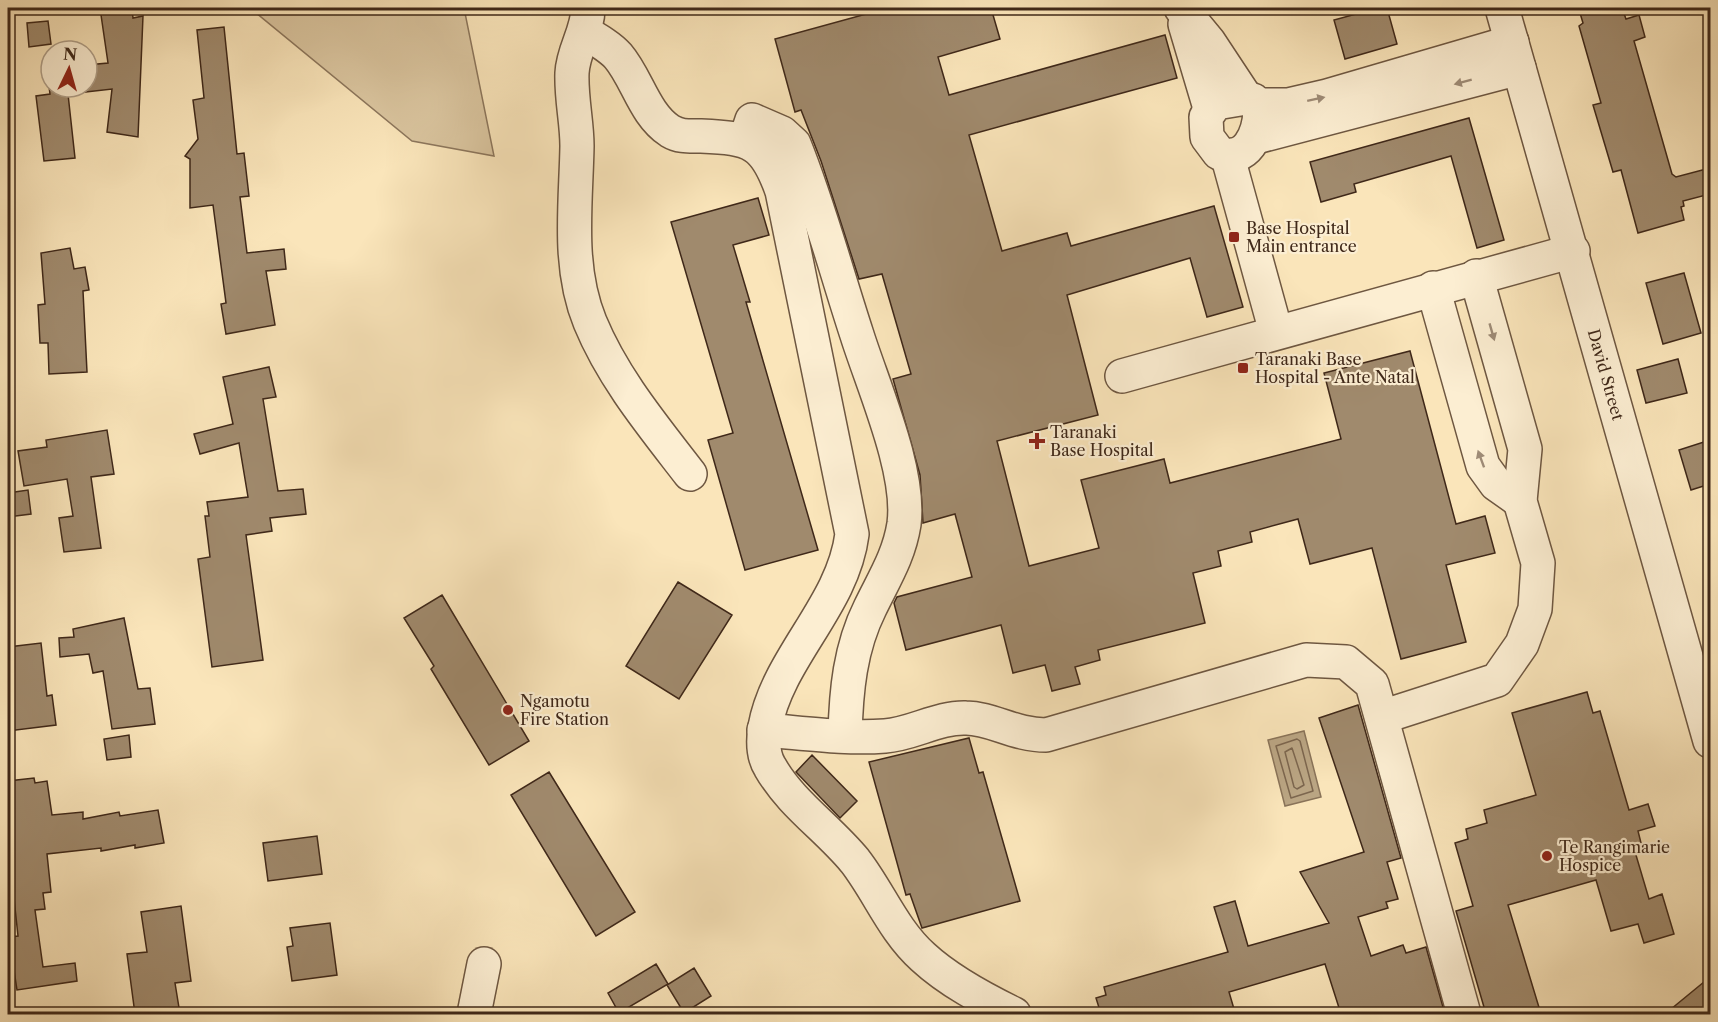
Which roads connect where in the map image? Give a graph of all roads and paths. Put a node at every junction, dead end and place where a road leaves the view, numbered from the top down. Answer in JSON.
{"nodes":[{"id":1,"x":1181,"y":8,"type":"edge"},
{"id":2,"x":1502,"y":8,"type":"edge"},
{"id":3,"x":586,"y":20,"type":"edge"},
{"id":4,"x":1515,"y":55,"type":"junction"},
{"id":5,"x":1252,"y":102,"type":"junction"},
{"id":6,"x":1210,"y":108,"type":"junction"},
{"id":7,"x":745,"y":141,"type":"junction"},
{"id":8,"x":1245,"y":146,"type":"junction"},
{"id":9,"x":1573,"y":251,"type":"junction"},
{"id":10,"x":1476,"y":276,"type":"junction"},
{"id":11,"x":1433,"y":288,"type":"junction"},
{"id":12,"x":1276,"y":332,"type":"junction"},
{"id":13,"x":1122,"y":376,"type":"dead end"},
{"id":14,"x":690,"y":474,"type":"dead end"},
{"id":15,"x":1520,"y":501,"type":"junction"},
{"id":16,"x":1382,"y":717,"type":"junction"},
{"id":17,"x":764,"y":730,"type":"junction"},
{"id":18,"x":845,"y":736,"type":"junction"},
{"id":19,"x":1710,"y":741,"type":"edge"},
{"id":20,"x":484,"y":964,"type":"dead end"},
{"id":21,"x":474,"y":1014,"type":"edge"},
{"id":22,"x":1014,"y":1014,"type":"edge"},
{"id":23,"x":1464,"y":1014,"type":"edge"}],
"edges":[{"from":1,"to":5,"type":"street"},
{"from":1,"to":6,"type":"street"},
{"from":2,"to":4,"type":"street","name":"David Street"},
{"from":3,"to":7,"type":"street"},
{"from":3,"to":14,"type":"street"},
{"from":5,"to":4,"type":"street","one_way":true},
{"from":4,"to":8,"type":"street","one_way":true},
{"from":4,"to":9,"type":"street","name":"David Street"},
{"from":5,"to":6,"type":"street"},
{"from":5,"to":8,"type":"street"},
{"from":6,"to":8,"type":"street"},
{"from":7,"to":17,"type":"street"},
{"from":7,"to":18,"type":"street"},
{"from":8,"to":12,"type":"street"},
{"from":9,"to":10,"type":"street"},
{"from":9,"to":19,"type":"street","name":"David Street"},
{"from":10,"to":11,"type":"street"},
{"from":10,"to":15,"type":"street","one_way":true},
{"from":11,"to":12,"type":"street"},
{"from":15,"to":11,"type":"street","one_way":true},
{"from":12,"to":13,"type":"street"},
{"from":15,"to":16,"type":"street"},
{"from":16,"to":18,"type":"street"},
{"from":16,"to":23,"type":"street"},
{"from":17,"to":18,"type":"street"},
{"from":17,"to":22,"type":"street"},
{"from":20,"to":21,"type":"street"}]}
